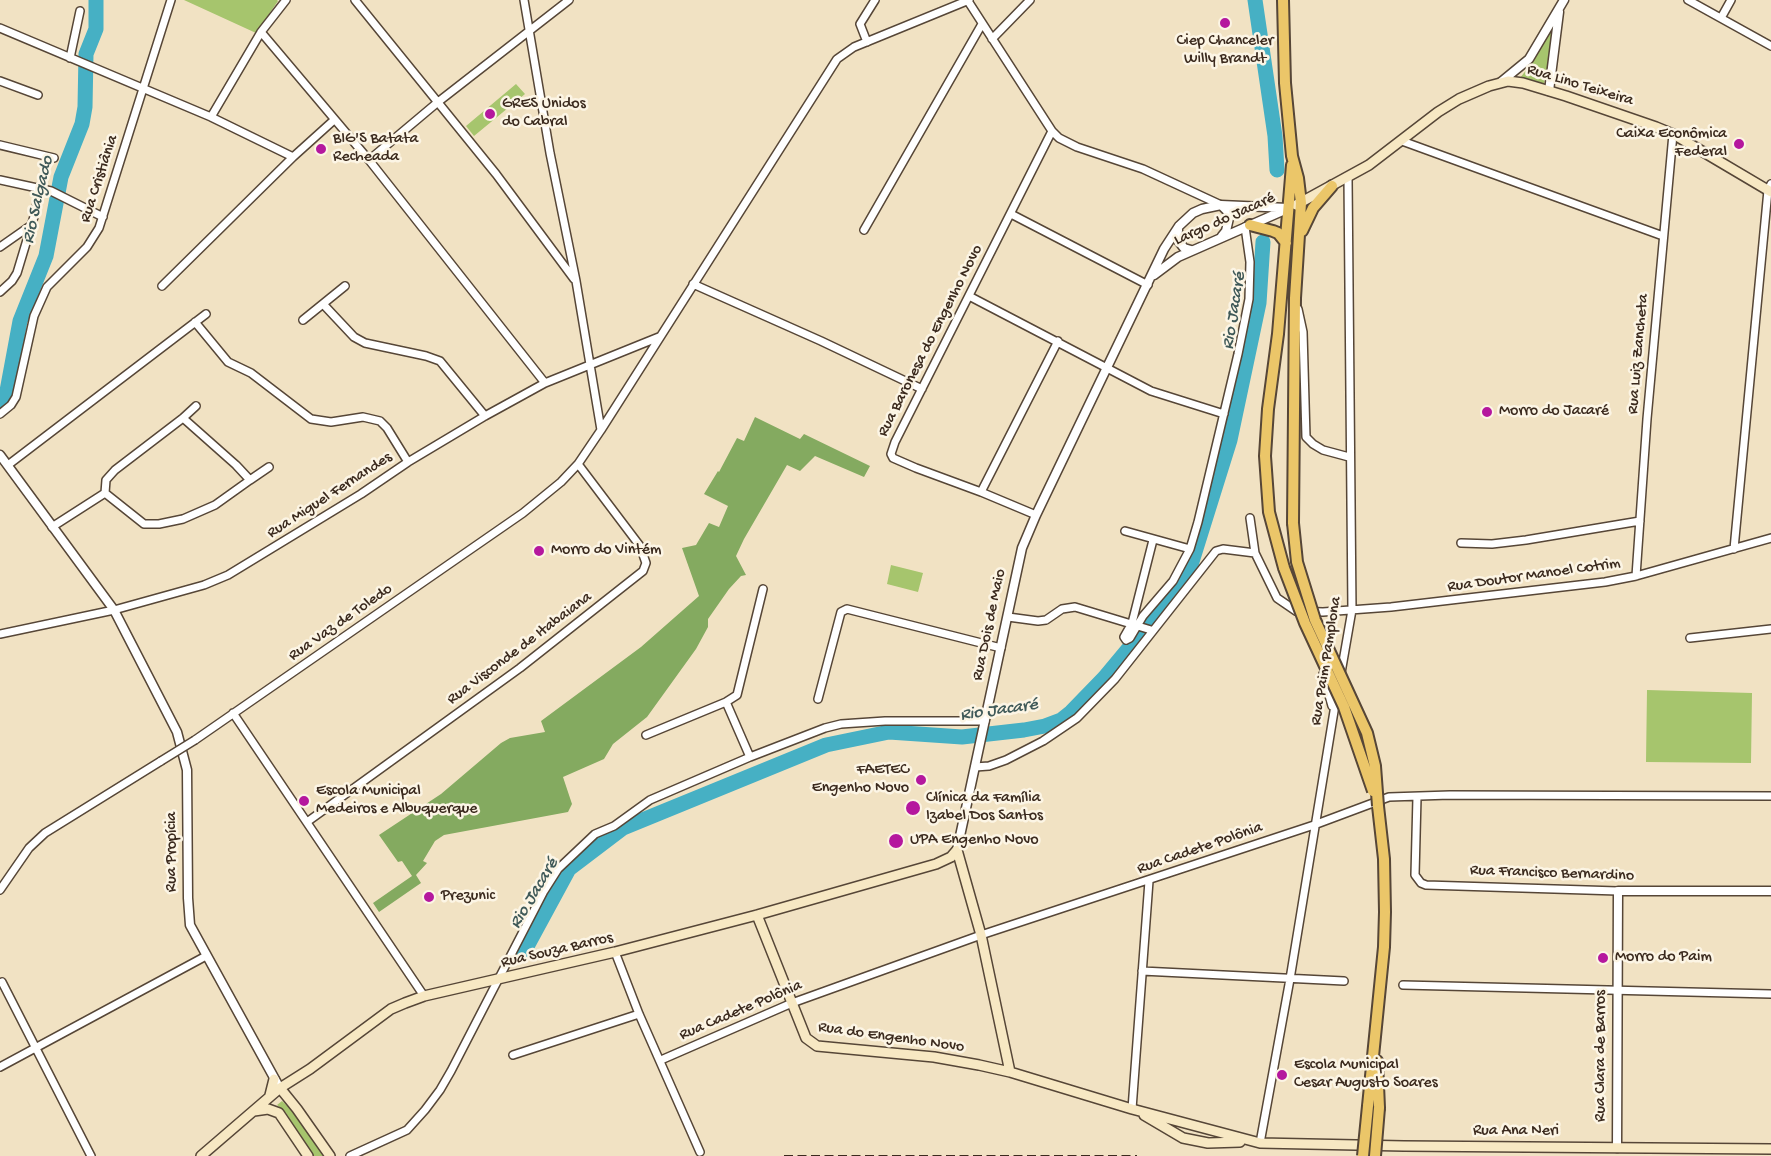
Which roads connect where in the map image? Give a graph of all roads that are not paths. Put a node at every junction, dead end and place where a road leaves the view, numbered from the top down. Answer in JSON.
{"nodes":[{"id":1,"x":171,"y":0,"type":"edge"},
{"id":2,"x":286,"y":0,"type":"edge"},
{"id":3,"x":355,"y":0,"type":"edge"},
{"id":4,"x":524,"y":0,"type":"edge"},
{"id":5,"x":569,"y":0,"type":"edge"},
{"id":6,"x":875,"y":0,"type":"edge"},
{"id":7,"x":1030,"y":0,"type":"edge"},
{"id":8,"x":1283,"y":0,"type":"edge"},
{"id":9,"x":1564,"y":0,"type":"edge"},
{"id":10,"x":1688,"y":0,"type":"edge"},
{"id":11,"x":1731,"y":0,"type":"edge"},
{"id":12,"x":969,"y":1,"type":"edge"},
{"id":13,"x":1560,"y":9,"type":"junction"},
{"id":14,"x":80,"y":11,"type":"dead end"},
{"id":15,"x":1721,"y":18,"type":"junction"},
{"id":16,"x":982,"y":24,"type":"junction"},
{"id":17,"x":0,"y":28,"type":"edge"},
{"id":18,"x":530,"y":30,"type":"junction"},
{"id":19,"x":261,"y":32,"type":"junction"},
{"id":20,"x":992,"y":39,"type":"junction"},
{"id":21,"x":867,"y":42,"type":"junction"},
{"id":22,"x":1771,"y":46,"type":"edge"},
{"id":23,"x":71,"y":58,"type":"junction"},
{"id":24,"x":0,"y":81,"type":"edge"},
{"id":25,"x":1501,"y":82,"type":"junction"},
{"id":26,"x":143,"y":89,"type":"junction"},
{"id":27,"x":1549,"y":91,"type":"junction"},
{"id":28,"x":38,"y":95,"type":"dead end"},
{"id":29,"x":438,"y":102,"type":"junction"},
{"id":30,"x":211,"y":117,"type":"junction"},
{"id":31,"x":333,"y":120,"type":"junction"},
{"id":32,"x":1052,"y":131,"type":"junction"},
{"id":33,"x":1673,"y":134,"type":"junction"},
{"id":34,"x":1402,"y":141,"type":"junction"},
{"id":35,"x":0,"y":145,"type":"edge"},
{"id":36,"x":1292,"y":156,"type":"junction"},
{"id":37,"x":292,"y":157,"type":"junction"},
{"id":38,"x":54,"y":158,"type":"dead end"},
{"id":39,"x":369,"y":160,"type":"junction"},
{"id":40,"x":1348,"y":178,"type":"junction"},
{"id":41,"x":0,"y":180,"type":"edge"},
{"id":42,"x":1332,"y":186,"type":"junction"},
{"id":43,"x":39,"y":188,"type":"junction"},
{"id":44,"x":1770,"y":189,"type":"edge"},
{"id":45,"x":1301,"y":203,"type":"junction"},
{"id":46,"x":1221,"y":205,"type":"junction"},
{"id":47,"x":1288,"y":208,"type":"junction"},
{"id":48,"x":1011,"y":214,"type":"junction"},
{"id":49,"x":103,"y":217,"type":"junction"},
{"id":50,"x":31,"y":226,"type":"junction"},
{"id":51,"x":1179,"y":226,"type":"junction"},
{"id":52,"x":1248,"y":226,"type":"junction"},
{"id":53,"x":864,"y":230,"type":"dead end"},
{"id":54,"x":1663,"y":236,"type":"junction"},
{"id":55,"x":1220,"y":238,"type":"junction"},
{"id":56,"x":1298,"y":242,"type":"junction"},
{"id":57,"x":1286,"y":243,"type":"junction"},
{"id":58,"x":0,"y":247,"type":"edge"},
{"id":59,"x":1191,"y":250,"type":"junction"},
{"id":60,"x":576,"y":281,"type":"junction"},
{"id":61,"x":1150,"y":281,"type":"junction"},
{"id":62,"x":693,"y":284,"type":"junction"},
{"id":63,"x":162,"y":286,"type":"dead end"},
{"id":64,"x":345,"y":286,"type":"dead end"},
{"id":65,"x":0,"y":292,"type":"edge"},
{"id":66,"x":969,"y":296,"type":"junction"},
{"id":67,"x":1295,"y":298,"type":"junction"},
{"id":68,"x":323,"y":304,"type":"junction"},
{"id":69,"x":206,"y":314,"type":"dead end"},
{"id":70,"x":303,"y":320,"type":"dead end"},
{"id":71,"x":195,"y":322,"type":"junction"},
{"id":72,"x":659,"y":337,"type":"junction"},
{"id":73,"x":1058,"y":341,"type":"junction"},
{"id":74,"x":590,"y":365,"type":"junction"},
{"id":75,"x":1107,"y":368,"type":"junction"},
{"id":76,"x":545,"y":383,"type":"junction"},
{"id":77,"x":922,"y":389,"type":"junction"},
{"id":78,"x":196,"y":406,"type":"dead end"},
{"id":79,"x":0,"y":414,"type":"edge"},
{"id":80,"x":1224,"y":414,"type":"junction"},
{"id":81,"x":485,"y":416,"type":"junction"},
{"id":82,"x":183,"y":418,"type":"junction"},
{"id":83,"x":601,"y":430,"type":"junction"},
{"id":84,"x":0,"y":455,"type":"edge"},
{"id":85,"x":1349,"y":458,"type":"junction"},
{"id":86,"x":408,"y":462,"type":"junction"},
{"id":87,"x":578,"y":464,"type":"junction"},
{"id":88,"x":8,"y":465,"type":"junction"},
{"id":89,"x":269,"y":467,"type":"dead end"},
{"id":90,"x":250,"y":480,"type":"junction"},
{"id":91,"x":981,"y":492,"type":"junction"},
{"id":92,"x":105,"y":493,"type":"junction"},
{"id":93,"x":1036,"y":515,"type":"junction"},
{"id":94,"x":1250,"y":518,"type":"dead end"},
{"id":95,"x":1640,"y":521,"type":"junction"},
{"id":96,"x":52,"y":526,"type":"junction"},
{"id":97,"x":1125,"y":531,"type":"dead end"},
{"id":98,"x":1771,"y":538,"type":"edge"},
{"id":99,"x":1153,"y":540,"type":"junction"},
{"id":100,"x":1461,"y":543,"type":"dead end"},
{"id":101,"x":1190,"y":549,"type":"junction"},
{"id":102,"x":1734,"y":549,"type":"junction"},
{"id":103,"x":1255,"y":554,"type":"junction"},
{"id":104,"x":1635,"y":576,"type":"junction"},
{"id":105,"x":763,"y":589,"type":"dead end"},
{"id":106,"x":114,"y":610,"type":"junction"},
{"id":107,"x":1352,"y":610,"type":"junction"},
{"id":108,"x":1296,"y":611,"type":"junction"},
{"id":109,"x":1008,"y":617,"type":"junction"},
{"id":110,"x":1136,"y":624,"type":"junction"},
{"id":111,"x":1150,"y":629,"type":"junction"},
{"id":112,"x":1771,"y":629,"type":"edge"},
{"id":113,"x":0,"y":634,"type":"edge"},
{"id":114,"x":1690,"y":638,"type":"dead end"},
{"id":115,"x":1126,"y":640,"type":"dead end"},
{"id":116,"x":1001,"y":648,"type":"junction"},
{"id":117,"x":818,"y":699,"type":"dead end"},
{"id":118,"x":726,"y":702,"type":"junction"},
{"id":119,"x":1334,"y":713,"type":"junction"},
{"id":120,"x":233,"y":714,"type":"junction"},
{"id":121,"x":984,"y":725,"type":"junction"},
{"id":122,"x":646,"y":735,"type":"dead end"},
{"id":123,"x":750,"y":757,"type":"junction"},
{"id":124,"x":975,"y":767,"type":"junction"},
{"id":125,"x":1771,"y":796,"type":"edge"},
{"id":126,"x":1417,"y":797,"type":"junction"},
{"id":127,"x":1378,"y":806,"type":"junction"},
{"id":128,"x":307,"y":822,"type":"junction"},
{"id":129,"x":1314,"y":825,"type":"junction"},
{"id":130,"x":957,"y":850,"type":"junction"},
{"id":131,"x":1149,"y":881,"type":"junction"},
{"id":132,"x":0,"y":890,"type":"edge"},
{"id":133,"x":1618,"y":891,"type":"junction"},
{"id":134,"x":1771,"y":891,"type":"edge"},
{"id":135,"x":757,"y":915,"type":"junction"},
{"id":136,"x":981,"y":935,"type":"junction"},
{"id":137,"x":615,"y":952,"type":"junction"},
{"id":138,"x":206,"y":956,"type":"junction"},
{"id":139,"x":1142,"y":971,"type":"junction"},
{"id":140,"x":1290,"y":979,"type":"junction"},
{"id":141,"x":498,"y":980,"type":"junction"},
{"id":142,"x":1344,"y":981,"type":"dead end"},
{"id":143,"x":2,"y":982,"type":"dead end"},
{"id":144,"x":1403,"y":985,"type":"dead end"},
{"id":145,"x":1617,"y":990,"type":"junction"},
{"id":146,"x":1771,"y":994,"type":"edge"},
{"id":147,"x":424,"y":996,"type":"junction"},
{"id":148,"x":792,"y":1003,"type":"junction"},
{"id":149,"x":639,"y":1014,"type":"junction"},
{"id":150,"x":35,"y":1048,"type":"junction"},
{"id":151,"x":513,"y":1055,"type":"dead end"},
{"id":152,"x":661,"y":1060,"type":"junction"},
{"id":153,"x":0,"y":1067,"type":"edge"},
{"id":154,"x":1010,"y":1072,"type":"junction"},
{"id":155,"x":277,"y":1084,"type":"junction"},
{"id":156,"x":1373,"y":1107,"type":"junction"},
{"id":157,"x":1134,"y":1110,"type":"junction"},
{"id":158,"x":252,"y":1112,"type":"junction"},
{"id":159,"x":1256,"y":1142,"type":"junction"},
{"id":160,"x":1617,"y":1148,"type":"junction"},
{"id":161,"x":1771,"y":1149,"type":"edge"},
{"id":162,"x":700,"y":1152,"type":"dead end"},
{"id":163,"x":91,"y":1156,"type":"edge"},
{"id":164,"x":201,"y":1156,"type":"edge"},
{"id":165,"x":308,"y":1156,"type":"edge"},
{"id":166,"x":330,"y":1156,"type":"edge"},
{"id":167,"x":350,"y":1156,"type":"edge"},
{"id":168,"x":1363,"y":1156,"type":"edge"},
{"id":169,"x":1375,"y":1156,"type":"edge"}],
"edges":[{"from":1,"to":26,"type":"street","name":"Rua Cristiânia"},
{"from":2,"to":19,"type":"street"},
{"from":3,"to":29,"type":"street"},
{"from":4,"to":18,"type":"street"},
{"from":5,"to":18,"type":"street"},
{"from":6,"to":21,"type":"street"},
{"from":7,"to":20,"type":"street"},
{"from":8,"to":36,"type":"main road"},
{"from":9,"to":13,"type":"street"},
{"from":10,"to":15,"type":"street"},
{"from":11,"to":15,"type":"street"},
{"from":12,"to":16,"type":"street"},
{"from":12,"to":21,"type":"street","name":"Rua Vaz de Toledo"},
{"from":13,"to":25,"type":"street"},
{"from":13,"to":27,"type":"street"},
{"from":14,"to":23,"type":"street"},
{"from":15,"to":22,"type":"street"},
{"from":16,"to":20,"type":"street"},
{"from":16,"to":53,"type":"street"},
{"from":17,"to":23,"type":"street"},
{"from":18,"to":29,"type":"street"},
{"from":18,"to":60,"type":"street"},
{"from":19,"to":30,"type":"street"},
{"from":19,"to":31,"type":"street"},
{"from":20,"to":32,"type":"street"},
{"from":21,"to":62,"type":"street","name":"Rua Vaz de Toledo"},
{"from":23,"to":26,"type":"street"},
{"from":24,"to":28,"type":"street"},
{"from":25,"to":27,"type":"main road","name":"Rua Lino Teixeira"},
{"from":25,"to":34,"type":"main road","name":"Rua Lino Teixeira"},
{"from":26,"to":30,"type":"street"},
{"from":26,"to":49,"type":"street","name":"Rua Cristiânia"},
{"from":27,"to":33,"type":"main road","name":"Rua Lino Teixeira"},
{"from":29,"to":39,"type":"street"},
{"from":29,"to":60,"type":"street"},
{"from":30,"to":37,"type":"street"},
{"from":31,"to":37,"type":"street"},
{"from":31,"to":39,"type":"street"},
{"from":32,"to":46,"type":"street"},
{"from":32,"to":48,"type":"street","name":"Rua Baronesa do Engenho Novo"},
{"from":33,"to":44,"type":"main road","name":"Rua Lino Teixeira"},
{"from":33,"to":54,"type":"street","name":"Rua Luiz Zancheta"},
{"from":34,"to":40,"type":"main road","name":"Rua Lino Teixeira"},
{"from":34,"to":54,"type":"street"},
{"from":35,"to":38,"type":"street"},
{"from":36,"to":45,"type":"main road"},
{"from":36,"to":47,"type":"main road"},
{"from":37,"to":63,"type":"street"},
{"from":39,"to":76,"type":"street"},
{"from":40,"to":42,"type":"main road","name":"Rua Lino Teixeira"},
{"from":40,"to":85,"type":"street","name":"Rua Paim Pamplona"},
{"from":41,"to":43,"type":"street"},
{"from":42,"to":45,"type":"main road","name":"Rua Lino Teixeira"},
{"from":42,"to":56,"type":"main road"},
{"from":43,"to":49,"type":"street"},
{"from":43,"to":50,"type":"street"},
{"from":44,"to":102,"type":"street"},
{"from":45,"to":47,"type":"main road","name":"Rua Lino Teixeira"},
{"from":45,"to":56,"type":"main road"},
{"from":46,"to":47,"type":"street","name":"Largo do Jacaré"},
{"from":46,"to":51,"type":"street","name":"Largo do Jacaré"},
{"from":46,"to":55,"type":"street"},
{"from":47,"to":52,"type":"street","name":"Largo do Jacaré"},
{"from":47,"to":57,"type":"main road"},
{"from":48,"to":61,"type":"street"},
{"from":48,"to":66,"type":"street","name":"Rua Baronesa do Engenho Novo"},
{"from":49,"to":79,"type":"street","name":"Rua Cristiânia"},
{"from":50,"to":58,"type":"street"},
{"from":50,"to":65,"type":"street"},
{"from":51,"to":59,"type":"street"},
{"from":51,"to":61,"type":"street","name":"Largo do Jacaré"},
{"from":52,"to":55,"type":"street","name":"Largo do Jacaré"},
{"from":52,"to":57,"type":"main road"},
{"from":52,"to":80,"type":"street"},
{"from":54,"to":95,"type":"street","name":"Rua Luiz Zancheta"},
{"from":55,"to":59,"type":"street","name":"Largo do Jacaré"},
{"from":56,"to":67,"type":"main road"},
{"from":57,"to":127,"type":"main road","bridge":true},
{"from":59,"to":61,"type":"street","name":"Largo do Jacaré"},
{"from":60,"to":74,"type":"street"},
{"from":61,"to":75,"type":"street","name":"Rua Dois de Maio"},
{"from":62,"to":72,"type":"street","name":"Rua Vaz de Toledo"},
{"from":62,"to":77,"type":"street"},
{"from":64,"to":68,"type":"street"},
{"from":66,"to":73,"type":"street"},
{"from":66,"to":77,"type":"street","name":"Rua Baronesa do Engenho Novo"},
{"from":67,"to":85,"type":"street"},
{"from":67,"to":127,"type":"main road","bridge":true},
{"from":68,"to":70,"type":"street"},
{"from":68,"to":81,"type":"street"},
{"from":69,"to":71,"type":"street"},
{"from":71,"to":86,"type":"street"},
{"from":71,"to":88,"type":"street"},
{"from":72,"to":74,"type":"street","name":"Rua Miguel Fernandes"},
{"from":72,"to":83,"type":"street","name":"Rua Vaz de Toledo"},
{"from":73,"to":75,"type":"street"},
{"from":73,"to":91,"type":"street"},
{"from":74,"to":76,"type":"street","name":"Rua Miguel Fernandes"},
{"from":74,"to":83,"type":"street"},
{"from":75,"to":80,"type":"street"},
{"from":75,"to":93,"type":"street","name":"Rua Dois de Maio"},
{"from":76,"to":81,"type":"street","name":"Rua Miguel Fernandes"},
{"from":77,"to":91,"type":"street","name":"Rua Baronesa do Engenho Novo"},
{"from":78,"to":82,"type":"street"},
{"from":80,"to":101,"type":"street"},
{"from":81,"to":86,"type":"street","name":"Rua Miguel Fernandes"},
{"from":82,"to":90,"type":"street"},
{"from":82,"to":92,"type":"street"},
{"from":83,"to":87,"type":"street","name":"Rua Vaz de Toledo"},
{"from":84,"to":88,"type":"street","name":"Rua Propícia"},
{"from":85,"to":107,"type":"street","name":"Rua Paim Pamplona"},
{"from":86,"to":106,"type":"street","name":"Rua Miguel Fernandes"},
{"from":87,"to":120,"type":"street","name":"Rua Vaz de Toledo"},
{"from":87,"to":128,"type":"street","name":"Rua Visconde de Itabaiana"},
{"from":88,"to":96,"type":"street","name":"Rua Propícia"},
{"from":89,"to":90,"type":"street"},
{"from":90,"to":92,"type":"street"},
{"from":91,"to":93,"type":"street","name":"Rua Baronesa do Engenho Novo"},
{"from":92,"to":96,"type":"street"},
{"from":93,"to":109,"type":"street","name":"Rua Dois de Maio"},
{"from":94,"to":103,"type":"street"},
{"from":95,"to":100,"type":"street"},
{"from":95,"to":104,"type":"street","name":"Rua Luiz Zancheta"},
{"from":96,"to":106,"type":"street","name":"Rua Propícia"},
{"from":97,"to":99,"type":"street"},
{"from":98,"to":102,"type":"street","name":"Rua Doutor Manoel Cotrim"},
{"from":99,"to":101,"type":"street"},
{"from":99,"to":110,"type":"street"},
{"from":101,"to":110,"type":"street"},
{"from":102,"to":104,"type":"street","name":"Rua Doutor Manoel Cotrim"},
{"from":103,"to":108,"type":"street"},
{"from":103,"to":111,"type":"street"},
{"from":104,"to":107,"type":"street","name":"Rua Doutor Manoel Cotrim"},
{"from":105,"to":118,"type":"street"},
{"from":106,"to":113,"type":"street","name":"Rua Miguel Fernandes"},
{"from":106,"to":138,"type":"street","name":"Rua Propícia"},
{"from":107,"to":108,"type":"street","name":"Rua Doutor Manoel Cotrim"},
{"from":107,"to":119,"type":"street","name":"Rua Paim Pamplona"},
{"from":108,"to":119,"type":"street"},
{"from":109,"to":110,"type":"street"},
{"from":109,"to":116,"type":"street","name":"Rua Dois de Maio"},
{"from":110,"to":111,"type":"street"},
{"from":110,"to":115,"type":"street"},
{"from":111,"to":124,"type":"street"},
{"from":112,"to":114,"type":"street"},
{"from":116,"to":117,"type":"street"},
{"from":116,"to":121,"type":"street","name":"Rua Dois de Maio"},
{"from":118,"to":122,"type":"street"},
{"from":118,"to":123,"type":"street"},
{"from":119,"to":129,"type":"street","name":"Rua Paim Pamplona"},
{"from":120,"to":128,"type":"street"},
{"from":120,"to":132,"type":"street","name":"Rua Vaz de Toledo","bridge":true},
{"from":121,"to":123,"type":"street"},
{"from":121,"to":124,"type":"street","name":"Rua Dois de Maio"},
{"from":123,"to":141,"type":"street"},
{"from":124,"to":130,"type":"street","name":"Rua Dois de Maio"},
{"from":125,"to":126,"type":"street","name":"Rua Cadete Polônia"},
{"from":126,"to":129,"type":"street","name":"Rua Cadete Polônia"},
{"from":126,"to":133,"type":"street","name":"Rua Francisco Bernardino"},
{"from":127,"to":156,"type":"main road"},
{"from":128,"to":147,"type":"street"},
{"from":129,"to":131,"type":"street","name":"Rua Cadete Polônia"},
{"from":129,"to":140,"type":"street","name":"Rua Paim Pamplona"},
{"from":130,"to":135,"type":"main road","name":"Rua Souza Barros"},
{"from":130,"to":136,"type":"main road","name":"Rua Dois de Maio"},
{"from":131,"to":136,"type":"street","name":"Rua Cadete Polônia"},
{"from":131,"to":139,"type":"street"},
{"from":133,"to":134,"type":"street","name":"Rua Francisco Bernardino"},
{"from":133,"to":145,"type":"street","name":"Rua Clara de Barros"},
{"from":135,"to":137,"type":"main road","name":"Rua Souza Barros"},
{"from":135,"to":148,"type":"main road","name":"Rua do Engenho Novo"},
{"from":136,"to":148,"type":"street","name":"Rua Cadete Polônia"},
{"from":136,"to":154,"type":"main road","name":"Rua Dois de Maio"},
{"from":137,"to":141,"type":"main road","name":"Rua Souza Barros"},
{"from":137,"to":149,"type":"street"},
{"from":138,"to":150,"type":"street"},
{"from":138,"to":155,"type":"street","name":"Rua Propícia"},
{"from":139,"to":140,"type":"street"},
{"from":139,"to":157,"type":"street"},
{"from":140,"to":142,"type":"street"},
{"from":140,"to":159,"type":"street","name":"Rua Paim Pamplona"},
{"from":141,"to":147,"type":"main road","name":"Rua Souza Barros"},
{"from":141,"to":167,"type":"street"},
{"from":143,"to":150,"type":"street"},
{"from":144,"to":145,"type":"street"},
{"from":145,"to":146,"type":"street"},
{"from":145,"to":160,"type":"street","name":"Rua Clara de Barros"},
{"from":147,"to":155,"type":"main road","name":"Rua Souza Barros"},
{"from":148,"to":152,"type":"street","name":"Rua Cadete Polônia"},
{"from":148,"to":154,"type":"main road","name":"Rua do Engenho Novo"},
{"from":149,"to":151,"type":"street"},
{"from":149,"to":152,"type":"street"},
{"from":150,"to":153,"type":"street"},
{"from":150,"to":163,"type":"street"},
{"from":152,"to":162,"type":"street"},
{"from":154,"to":157,"type":"main road","name":"Rua do Engenho Novo"},
{"from":155,"to":158,"type":"main road","name":"Rua Souza Barros"},
{"from":155,"to":166,"type":"main road"},
{"from":156,"to":168,"type":"main road","bridge":true},
{"from":156,"to":169,"type":"main road","bridge":true},
{"from":157,"to":159,"type":"main road","name":"Rua do Engenho Novo"},
{"from":157,"to":159,"type":"main road","name":"Rua do Engenho Novo"},
{"from":158,"to":164,"type":"main road","name":"Rua Souza Barros"},
{"from":158,"to":165,"type":"main road"},
{"from":159,"to":160,"type":"main road","name":"Rua Ana Neri"},
{"from":160,"to":161,"type":"main road","name":"Rua Ana Neri"}]}
